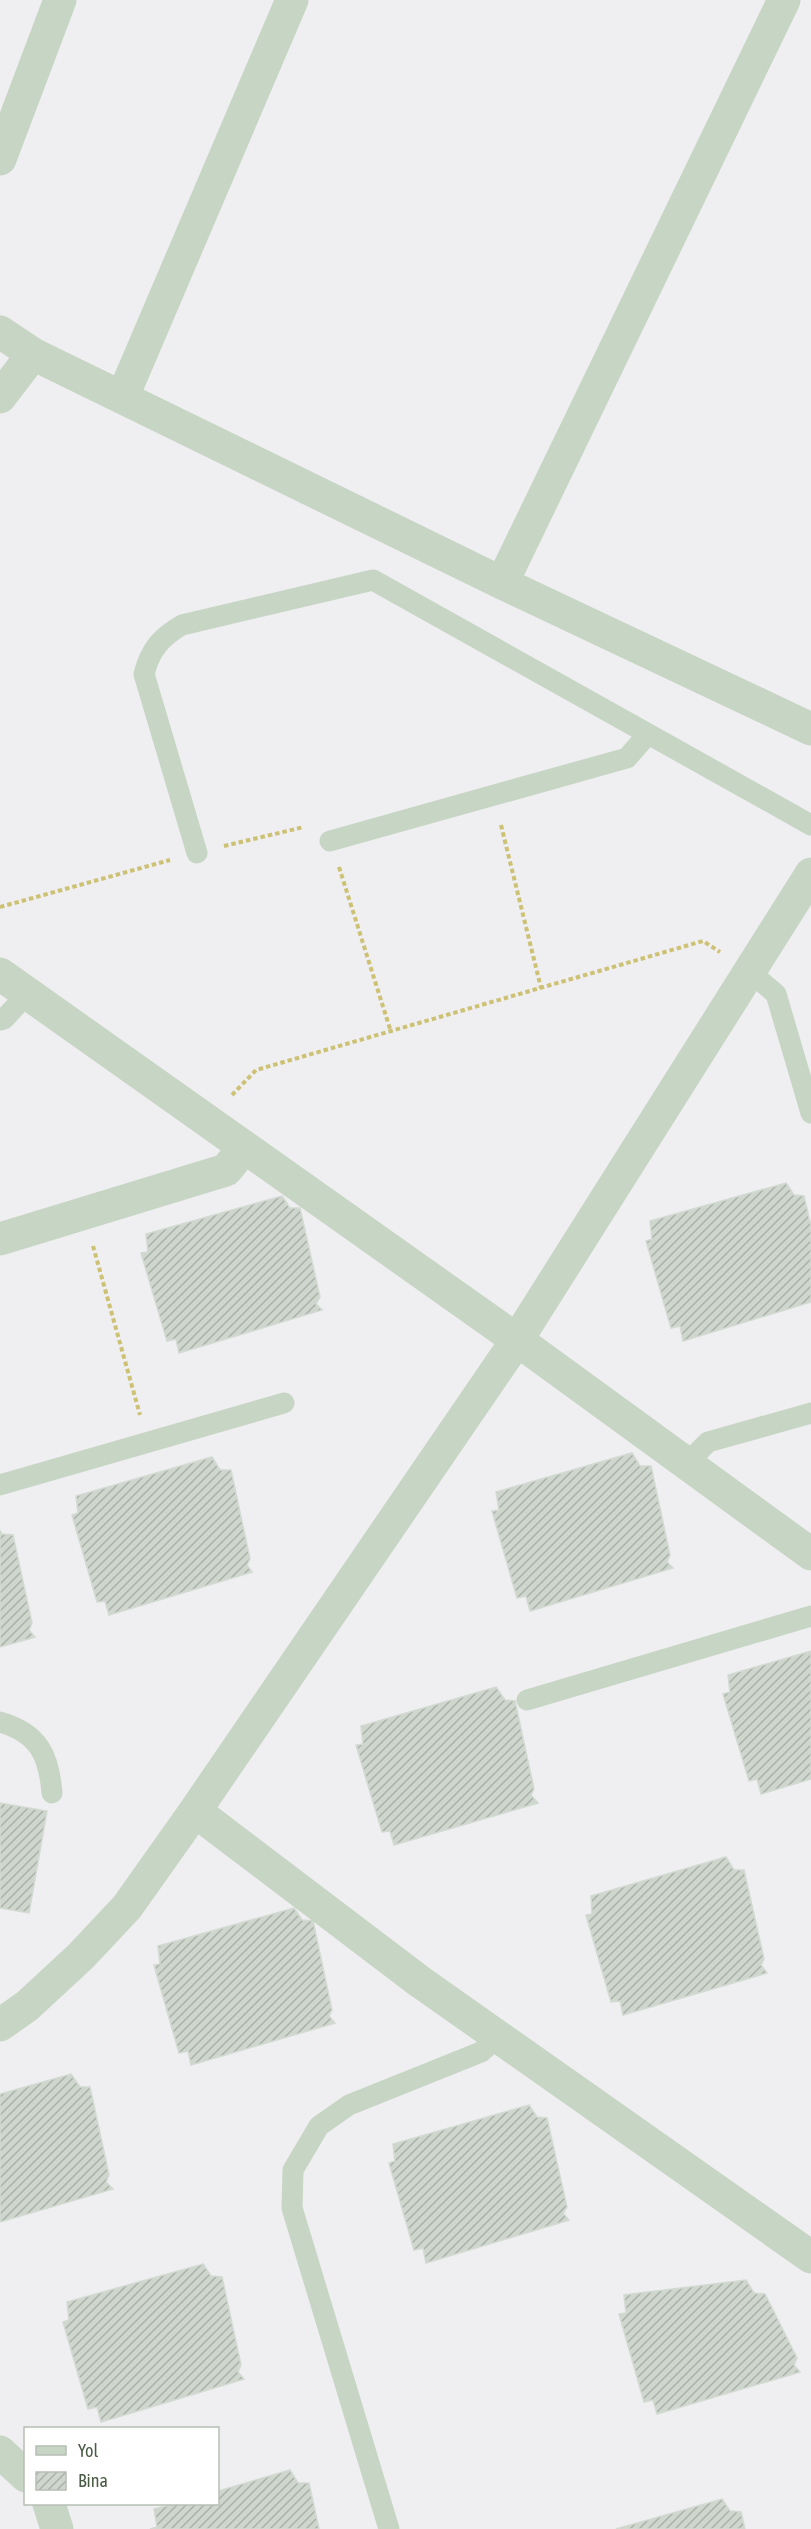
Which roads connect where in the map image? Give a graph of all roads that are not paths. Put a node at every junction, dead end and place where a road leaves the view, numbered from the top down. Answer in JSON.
{"nodes":[{"id":1,"x":60,"y":0,"type":"edge"},
{"id":2,"x":292,"y":0,"type":"edge"},
{"id":3,"x":784,"y":0,"type":"edge"},
{"id":4,"x":0,"y":159,"type":"edge"},
{"id":5,"x":0,"y":332,"type":"edge"},
{"id":6,"x":33,"y":354,"type":"junction"},
{"id":7,"x":123,"y":396,"type":"junction"},
{"id":8,"x":0,"y":397,"type":"edge"},
{"id":9,"x":502,"y":583,"type":"junction"},
{"id":10,"x":811,"y":729,"type":"edge"},
{"id":11,"x":648,"y":734,"type":"junction"},
{"id":12,"x":811,"y":825,"type":"edge"},
{"id":13,"x":330,"y":841,"type":"road end"},
{"id":14,"x":197,"y":853,"type":"dead end"},
{"id":15,"x":811,"y":874,"type":"edge"},
{"id":16,"x":750,"y":972,"type":"junction"},
{"id":17,"x":0,"y":974,"type":"edge"},
{"id":18,"x":28,"y":993,"type":"junction"},
{"id":19,"x":0,"y":1020,"type":"edge"},
{"id":20,"x":811,"y":1113,"type":"edge"},
{"id":21,"x":243,"y":1148,"type":"junction"},
{"id":22,"x":0,"y":1239,"type":"edge"},
{"id":23,"x":517,"y":1340,"type":"junction"},
{"id":24,"x":284,"y":1403,"type":"dead end"},
{"id":25,"x":811,"y":1413,"type":"edge"},
{"id":26,"x":687,"y":1463,"type":"junction"},
{"id":27,"x":0,"y":1485,"type":"edge"},
{"id":28,"x":811,"y":1554,"type":"edge"},
{"id":29,"x":811,"y":1616,"type":"edge"},
{"id":30,"x":527,"y":1701,"type":"dead end"},
{"id":31,"x":0,"y":1722,"type":"edge"},
{"id":32,"x":52,"y":1793,"type":"dead end"},
{"id":33,"x":195,"y":1811,"type":"junction"},
{"id":34,"x":0,"y":2025,"type":"edge"},
{"id":35,"x":497,"y":2038,"type":"junction"},
{"id":36,"x":811,"y":2258,"type":"edge"},
{"id":37,"x":0,"y":2452,"type":"edge"},
{"id":38,"x":24,"y":2474,"type":"edge"},
{"id":39,"x":49,"y":2505,"type":"edge"},
{"id":40,"x":57,"y":2529,"type":"edge"},
{"id":41,"x":389,"y":2529,"type":"edge"}],
"edges":[{"from":1,"to":4,"type":"street"},
{"from":2,"to":7,"type":"street"},
{"from":3,"to":9,"type":"street"},
{"from":5,"to":6,"type":"street"},
{"from":6,"to":7,"type":"street"},
{"from":6,"to":8,"type":"street"},
{"from":7,"to":9,"type":"street"},
{"from":9,"to":10,"type":"street"},
{"from":11,"to":12,"type":"lane"},
{"from":11,"to":13,"type":"lane"},
{"from":11,"to":14,"type":"lane"},
{"from":15,"to":16,"type":"street"},
{"from":16,"to":20,"type":"lane"},
{"from":16,"to":23,"type":"street"},
{"from":17,"to":18,"type":"street"},
{"from":18,"to":19,"type":"lane"},
{"from":18,"to":21,"type":"street"},
{"from":21,"to":22,"type":"street"},
{"from":21,"to":23,"type":"street"},
{"from":23,"to":26,"type":"street"},
{"from":23,"to":33,"type":"street"},
{"from":24,"to":27,"type":"lane"},
{"from":25,"to":26,"type":"lane"},
{"from":26,"to":28,"type":"street"},
{"from":29,"to":30,"type":"lane"},
{"from":31,"to":32,"type":"lane"},
{"from":33,"to":34,"type":"street"},
{"from":33,"to":35,"type":"street"},
{"from":35,"to":36,"type":"street"},
{"from":35,"to":41,"type":"lane"},
{"from":37,"to":38,"type":"street"},
{"from":39,"to":40,"type":"street"}]}
